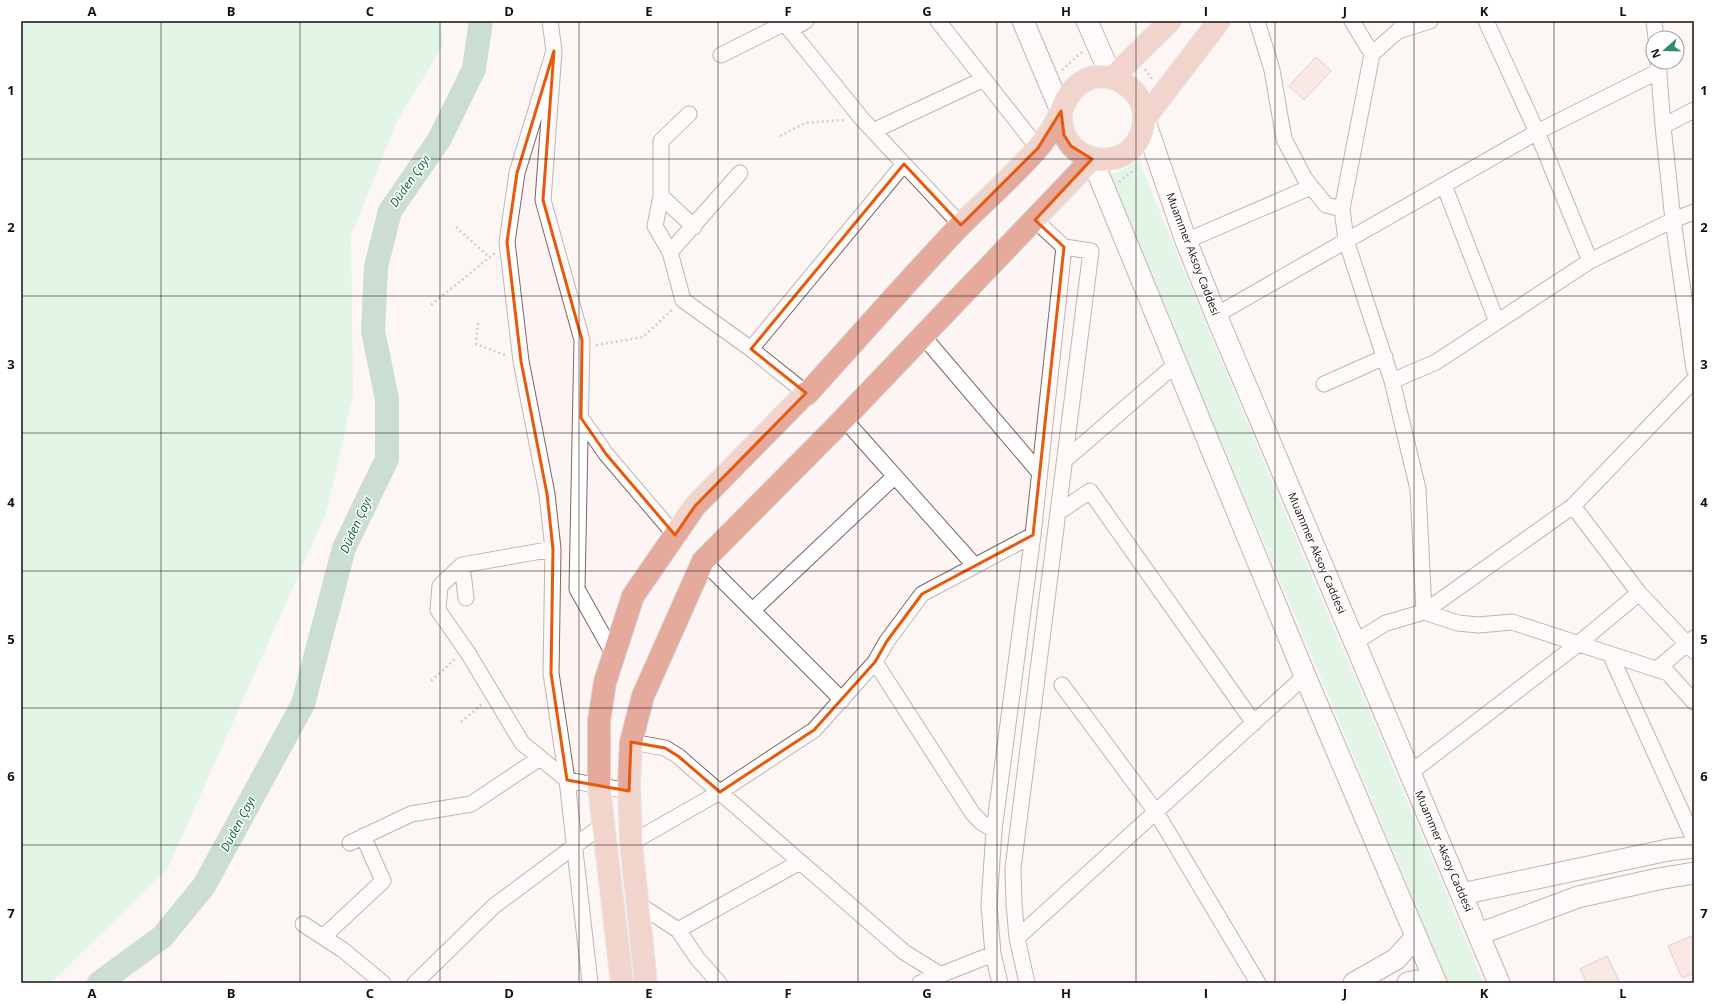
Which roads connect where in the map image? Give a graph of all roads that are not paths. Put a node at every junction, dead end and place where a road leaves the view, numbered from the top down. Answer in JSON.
{"nodes":[{"id":1,"x":550,"y":21,"type":"edge"},
{"id":2,"x":806,"y":21,"type":"edge"},
{"id":3,"x":938,"y":21,"type":"edge"},
{"id":4,"x":1023,"y":21,"type":"edge"},
{"id":5,"x":1170,"y":21,"type":"edge"},
{"id":6,"x":1219,"y":21,"type":"edge"},
{"id":7,"x":1257,"y":21,"type":"edge"},
{"id":8,"x":1352,"y":21,"type":"edge"},
{"id":9,"x":1430,"y":21,"type":"edge"},
{"id":10,"x":1486,"y":21,"type":"edge"},
{"id":11,"x":787,"y":25,"type":"edge"},
{"id":12,"x":1402,"y":26,"type":"edge"},
{"id":13,"x":1091,"y":30,"type":"edge"},
{"id":14,"x":554,"y":51,"type":"junction"},
{"id":15,"x":721,"y":54,"type":"dead end"},
{"id":16,"x":1372,"y":54,"type":"junction"},
{"id":17,"x":1653,"y":70,"type":"edge"},
{"id":18,"x":1659,"y":70,"type":"edge"},
{"id":19,"x":1112,"y":78,"type":"junction"},
{"id":20,"x":984,"y":79,"type":"junction"},
{"id":21,"x":1694,"y":110,"type":"edge"},
{"id":22,"x":1061,"y":111,"type":"junction"},
{"id":23,"x":689,"y":114,"type":"dead end"},
{"id":24,"x":1144,"y":119,"type":"junction"},
{"id":25,"x":1663,"y":126,"type":"junction"},
{"id":26,"x":873,"y":131,"type":"junction"},
{"id":27,"x":1537,"y":132,"type":"junction"},
{"id":28,"x":1038,"y":148,"type":"junction"},
{"id":29,"x":1092,"y":159,"type":"junction"},
{"id":30,"x":904,"y":164,"type":"junction"},
{"id":31,"x":740,"y":173,"type":"dead end"},
{"id":32,"x":1444,"y":185,"type":"junction"},
{"id":33,"x":1311,"y":187,"type":"junction"},
{"id":34,"x":661,"y":196,"type":"junction"},
{"id":35,"x":1342,"y":209,"type":"junction"},
{"id":36,"x":1694,"y":212,"type":"edge"},
{"id":37,"x":1034,"y":220,"type":"junction"},
{"id":38,"x":1673,"y":220,"type":"junction"},
{"id":39,"x":961,"y":225,"type":"junction"},
{"id":40,"x":694,"y":227,"type":"junction"},
{"id":41,"x":1346,"y":240,"type":"junction"},
{"id":42,"x":1186,"y":241,"type":"junction"},
{"id":43,"x":1064,"y":248,"type":"junction"},
{"id":44,"x":670,"y":252,"type":"junction"},
{"id":45,"x":1590,"y":262,"type":"junction"},
{"id":46,"x":1216,"y":315,"type":"junction"},
{"id":47,"x":1497,"y":322,"type":"junction"},
{"id":48,"x":923,"y":336,"type":"junction"},
{"id":49,"x":752,"y":349,"type":"junction"},
{"id":50,"x":1385,"y":357,"type":"junction"},
{"id":51,"x":1176,"y":364,"type":"junction"},
{"id":52,"x":1694,"y":369,"type":"edge"},
{"id":53,"x":1694,"y":380,"type":"edge"},
{"id":54,"x":1392,"y":381,"type":"junction"},
{"id":55,"x":1324,"y":384,"type":"dead end"},
{"id":56,"x":806,"y":393,"type":"junction"},
{"id":57,"x":581,"y":418,"type":"junction"},
{"id":58,"x":844,"y":418,"type":"junction"},
{"id":59,"x":1065,"y":460,"type":"junction"},
{"id":60,"x":1039,"y":472,"type":"junction"},
{"id":61,"x":895,"y":476,"type":"junction"},
{"id":62,"x":1573,"y":506,"type":"junction"},
{"id":63,"x":1059,"y":512,"type":"junction"},
{"id":64,"x":675,"y":535,"type":"junction"},
{"id":65,"x":1033,"y":535,"type":"junction"},
{"id":66,"x":553,"y":549,"type":"junction"},
{"id":67,"x":703,"y":561,"type":"junction"},
{"id":68,"x":462,"y":564,"type":"junction"},
{"id":69,"x":975,"y":566,"type":"junction"},
{"id":70,"x":1639,"y":593,"type":"junction"},
{"id":71,"x":466,"y":598,"type":"dead end"},
{"id":72,"x":753,"y":610,"type":"junction"},
{"id":73,"x":1424,"y":612,"type":"junction"},
{"id":74,"x":1355,"y":642,"type":"junction"},
{"id":75,"x":1578,"y":644,"type":"junction"},
{"id":76,"x":1692,"y":644,"type":"edge"},
{"id":77,"x":1610,"y":654,"type":"junction"},
{"id":78,"x":614,"y":656,"type":"junction"},
{"id":79,"x":875,"y":662,"type":"junction"},
{"id":80,"x":1657,"y":669,"type":"junction"},
{"id":81,"x":1305,"y":676,"type":"junction"},
{"id":82,"x":1062,"y":685,"type":"dead end"},
{"id":83,"x":842,"y":700,"type":"junction"},
{"id":84,"x":1694,"y":702,"type":"edge"},
{"id":85,"x":1254,"y":723,"type":"junction"},
{"id":86,"x":631,"y":742,"type":"junction"},
{"id":87,"x":540,"y":758,"type":"junction"},
{"id":88,"x":1410,"y":773,"type":"junction"},
{"id":89,"x":567,"y":780,"type":"junction"},
{"id":90,"x":599,"y":787,"type":"junction"},
{"id":91,"x":629,"y":791,"type":"junction"},
{"id":92,"x":720,"y":792,"type":"junction"},
{"id":93,"x":1156,"y":812,"type":"junction"},
{"id":94,"x":604,"y":824,"type":"junction"},
{"id":95,"x":994,"y":830,"type":"junction"},
{"id":96,"x":1694,"y":839,"type":"edge"},
{"id":97,"x":631,"y":843,"type":"junction"},
{"id":98,"x":575,"y":846,"type":"junction"},
{"id":99,"x":1694,"y":847,"type":"edge"},
{"id":100,"x":800,"y":862,"type":"junction"},
{"id":101,"x":1694,"y":873,"type":"edge"},
{"id":102,"x":1462,"y":894,"type":"junction"},
{"id":103,"x":638,"y":904,"type":"junction"},
{"id":104,"x":303,"y":924,"type":"dead end"},
{"id":105,"x":678,"y":930,"type":"junction"},
{"id":106,"x":1479,"y":934,"type":"junction"},
{"id":107,"x":323,"y":937,"type":"junction"},
{"id":108,"x":1416,"y":937,"type":"junction"},
{"id":109,"x":1017,"y":938,"type":"junction"},
{"id":110,"x":994,"y":954,"type":"junction"},
{"id":111,"x":941,"y":975,"type":"junction"},
{"id":112,"x":373,"y":980,"type":"edge"},
{"id":113,"x":415,"y":983,"type":"edge"},
{"id":114,"x":590,"y":983,"type":"edge"},
{"id":115,"x":622,"y":983,"type":"edge"},
{"id":116,"x":646,"y":983,"type":"edge"},
{"id":117,"x":719,"y":983,"type":"edge"},
{"id":118,"x":920,"y":983,"type":"edge"},
{"id":119,"x":1000,"y":983,"type":"edge"},
{"id":120,"x":1027,"y":983,"type":"edge"},
{"id":121,"x":1258,"y":983,"type":"edge"},
{"id":122,"x":1354,"y":983,"type":"edge"},
{"id":123,"x":1408,"y":983,"type":"edge"},
{"id":124,"x":1429,"y":983,"type":"edge"},
{"id":125,"x":1436,"y":983,"type":"edge"},
{"id":126,"x":1500,"y":983,"type":"edge"}],
"edges":[{"from":1,"to":14,"type":"street"},
{"from":2,"to":11,"type":"street"},
{"from":3,"to":20,"type":"street"},
{"from":4,"to":22,"type":"main road"},
{"from":5,"to":19,"type":"main road"},
{"from":6,"to":24,"type":"main road"},
{"from":7,"to":33,"type":"street"},
{"from":8,"to":16,"type":"street"},
{"from":9,"to":12,"type":"street"},
{"from":10,"to":27,"type":"street"},
{"from":11,"to":15,"type":"street"},
{"from":11,"to":26,"type":"street"},
{"from":12,"to":16,"type":"street"},
{"from":13,"to":19,"type":"main road"},
{"from":14,"to":57,"type":"street"},
{"from":14,"to":66,"type":"street"},
{"from":16,"to":35,"type":"street"},
{"from":17,"to":27,"type":"street"},
{"from":18,"to":25,"type":"street"},
{"from":19,"to":22,"type":"main road"},
{"from":19,"to":24,"type":"main road"},
{"from":20,"to":26,"type":"street"},
{"from":20,"to":28,"type":"street"},
{"from":21,"to":25,"type":"street"},
{"from":22,"to":28,"type":"main road"},
{"from":22,"to":29,"type":"main road"},
{"from":23,"to":34,"type":"street"},
{"from":24,"to":29,"type":"main road"},
{"from":24,"to":42,"type":"main road","name":"Muammer Aksoy Caddesi"},
{"from":25,"to":38,"type":"street"},
{"from":26,"to":30,"type":"street"},
{"from":27,"to":32,"type":"street"},
{"from":27,"to":45,"type":"street"},
{"from":28,"to":39,"type":"main road"},
{"from":29,"to":37,"type":"main road"},
{"from":29,"to":51,"type":"main road"},
{"from":30,"to":39,"type":"street"},
{"from":30,"to":49,"type":"street"},
{"from":31,"to":40,"type":"street"},
{"from":32,"to":41,"type":"street"},
{"from":32,"to":47,"type":"street"},
{"from":33,"to":35,"type":"street"},
{"from":33,"to":42,"type":"street"},
{"from":34,"to":40,"type":"street"},
{"from":34,"to":44,"type":"street"},
{"from":35,"to":41,"type":"street"},
{"from":36,"to":38,"type":"street"},
{"from":37,"to":43,"type":"street"},
{"from":37,"to":48,"type":"main road"},
{"from":38,"to":45,"type":"street"},
{"from":38,"to":52,"type":"street"},
{"from":39,"to":56,"type":"main road"},
{"from":40,"to":44,"type":"street"},
{"from":41,"to":46,"type":"street"},
{"from":41,"to":50,"type":"street"},
{"from":42,"to":46,"type":"main road","name":"Muammer Aksoy Caddesi"},
{"from":43,"to":59,"type":"street"},
{"from":43,"to":60,"type":"street"},
{"from":44,"to":49,"type":"street"},
{"from":45,"to":47,"type":"street"},
{"from":46,"to":74,"type":"main road","name":"Muammer Aksoy Caddesi"},
{"from":47,"to":54,"type":"street"},
{"from":48,"to":58,"type":"main road"},
{"from":48,"to":60,"type":"street"},
{"from":49,"to":56,"type":"street"},
{"from":50,"to":54,"type":"street"},
{"from":50,"to":55,"type":"street"},
{"from":51,"to":59,"type":"street"},
{"from":51,"to":81,"type":"main road"},
{"from":53,"to":62,"type":"street"},
{"from":54,"to":73,"type":"street"},
{"from":56,"to":64,"type":"main road"},
{"from":57,"to":64,"type":"street"},
{"from":57,"to":78,"type":"street"},
{"from":58,"to":61,"type":"street"},
{"from":58,"to":67,"type":"main road"},
{"from":59,"to":63,"type":"street"},
{"from":60,"to":65,"type":"street"},
{"from":61,"to":69,"type":"street"},
{"from":61,"to":72,"type":"street"},
{"from":62,"to":70,"type":"street"},
{"from":62,"to":73,"type":"street"},
{"from":63,"to":85,"type":"street"},
{"from":63,"to":109,"type":"street"},
{"from":64,"to":78,"type":"main road"},
{"from":65,"to":69,"type":"street"},
{"from":65,"to":95,"type":"street"},
{"from":66,"to":68,"type":"street"},
{"from":66,"to":89,"type":"street"},
{"from":67,"to":72,"type":"street"},
{"from":67,"to":86,"type":"main road"},
{"from":68,"to":71,"type":"street"},
{"from":68,"to":87,"type":"street"},
{"from":69,"to":79,"type":"street"},
{"from":70,"to":75,"type":"street"},
{"from":70,"to":76,"type":"street"},
{"from":72,"to":83,"type":"street"},
{"from":73,"to":74,"type":"street"},
{"from":73,"to":75,"type":"street"},
{"from":74,"to":88,"type":"main road","name":"Muammer Aksoy Caddesi"},
{"from":75,"to":77,"type":"street"},
{"from":75,"to":88,"type":"street"},
{"from":76,"to":80,"type":"street"},
{"from":77,"to":80,"type":"street"},
{"from":77,"to":96,"type":"street"},
{"from":78,"to":90,"type":"main road"},
{"from":79,"to":83,"type":"street"},
{"from":79,"to":95,"type":"street"},
{"from":80,"to":84,"type":"street"},
{"from":81,"to":85,"type":"street"},
{"from":81,"to":108,"type":"main road"},
{"from":82,"to":93,"type":"street"},
{"from":83,"to":92,"type":"street"},
{"from":85,"to":93,"type":"street"},
{"from":86,"to":91,"type":"main road"},
{"from":86,"to":92,"type":"street"},
{"from":87,"to":89,"type":"street"},
{"from":87,"to":107,"type":"street"},
{"from":88,"to":102,"type":"main road","name":"Muammer Aksoy Caddesi"},
{"from":89,"to":90,"type":"street"},
{"from":89,"to":98,"type":"street"},
{"from":90,"to":91,"type":"street"},
{"from":90,"to":94,"type":"main road"},
{"from":91,"to":97,"type":"main road"},
{"from":92,"to":97,"type":"street"},
{"from":92,"to":100,"type":"street"},
{"from":93,"to":109,"type":"street"},
{"from":93,"to":121,"type":"street"},
{"from":94,"to":98,"type":"street"},
{"from":94,"to":115,"type":"main road"},
{"from":95,"to":110,"type":"street"},
{"from":97,"to":103,"type":"main road"},
{"from":98,"to":113,"type":"street"},
{"from":98,"to":114,"type":"street"},
{"from":99,"to":102,"type":"main road"},
{"from":100,"to":105,"type":"street"},
{"from":100,"to":111,"type":"street"},
{"from":101,"to":106,"type":"main road"},
{"from":102,"to":106,"type":"main road","name":"Muammer Aksoy Caddesi"},
{"from":103,"to":105,"type":"street"},
{"from":103,"to":116,"type":"main road"},
{"from":104,"to":107,"type":"street"},
{"from":105,"to":117,"type":"street"},
{"from":106,"to":126,"type":"main road","name":"Muammer Aksoy Caddesi"},
{"from":107,"to":112,"type":"street"},
{"from":108,"to":122,"type":"main road"},
{"from":108,"to":125,"type":"main road"},
{"from":109,"to":120,"type":"street"},
{"from":110,"to":111,"type":"street"},
{"from":110,"to":119,"type":"street"},
{"from":111,"to":118,"type":"street"},
{"from":123,"to":124,"type":"main road"}]}
